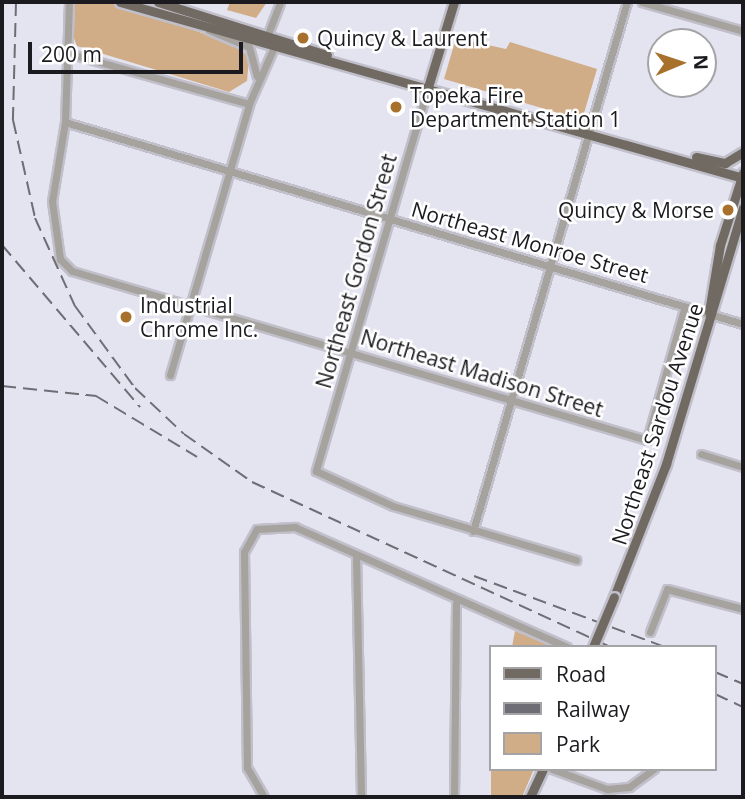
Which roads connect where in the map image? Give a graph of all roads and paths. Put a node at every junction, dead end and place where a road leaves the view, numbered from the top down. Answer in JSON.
{"nodes":[{"id":1,"x":69,"y":2,"type":"edge"},
{"id":2,"x":120,"y":2,"type":"edge"},
{"id":3,"x":158,"y":2,"type":"edge"},
{"id":4,"x":280,"y":2,"type":"edge"},
{"id":5,"x":454,"y":2,"type":"edge"},
{"id":6,"x":627,"y":2,"type":"edge"},
{"id":7,"x":642,"y":2,"type":"edge"},
{"id":8,"x":196,"y":24,"type":"junction"},
{"id":9,"x":743,"y":31,"type":"edge"},
{"id":10,"x":268,"y":34,"type":"junction"},
{"id":11,"x":274,"y":47,"type":"junction"},
{"id":12,"x":64,"y":52,"type":"junction"},
{"id":13,"x":332,"y":58,"type":"junction"},
{"id":14,"x":257,"y":76,"type":"junction"},
{"id":15,"x":428,"y":87,"type":"junction"},
{"id":16,"x":249,"y":104,"type":"junction"},
{"id":17,"x":65,"y":122,"type":"junction"},
{"id":18,"x":589,"y":135,"type":"junction"},
{"id":19,"x":743,"y":152,"type":"edge"},
{"id":20,"x":666,"y":157,"type":"junction"},
{"id":21,"x":229,"y":173,"type":"junction"},
{"id":22,"x":743,"y":176,"type":"edge"},
{"id":23,"x":743,"y":208,"type":"edge"},
{"id":24,"x":390,"y":219,"type":"junction"},
{"id":25,"x":550,"y":267,"type":"junction"},
{"id":26,"x":191,"y":305,"type":"junction"},
{"id":27,"x":685,"y":306,"type":"junction"},
{"id":28,"x":709,"y":313,"type":"junction"},
{"id":29,"x":743,"y":324,"type":"edge"},
{"id":30,"x":350,"y":352,"type":"junction"},
{"id":31,"x":170,"y":375,"type":"dead end"},
{"id":32,"x":511,"y":399,"type":"junction"},
{"id":33,"x":701,"y":454,"type":"dead end"},
{"id":34,"x":743,"y":467,"type":"edge"},
{"id":35,"x":473,"y":531,"type":"junction"},
{"id":36,"x":356,"y":556,"type":"junction"},
{"id":37,"x":576,"y":560,"type":"dead end"},
{"id":38,"x":456,"y":603,"type":"junction"},
{"id":39,"x":743,"y":609,"type":"edge"},
{"id":40,"x":650,"y":632,"type":"dead end"},
{"id":41,"x":561,"y":645,"type":"edge"},
{"id":42,"x":594,"y":645,"type":"edge"},
{"id":43,"x":542,"y":771,"type":"edge"},
{"id":44,"x":559,"y":771,"type":"edge"},
{"id":45,"x":650,"y":771,"type":"edge"},
{"id":46,"x":264,"y":797,"type":"edge"},
{"id":47,"x":361,"y":797,"type":"edge"},
{"id":48,"x":454,"y":797,"type":"edge"},
{"id":49,"x":530,"y":797,"type":"edge"}],
"edges":[{"from":1,"to":12,"type":"street"},
{"from":2,"to":8,"type":"main road"},
{"from":3,"to":10,"type":"main road"},
{"from":4,"to":10,"type":"street"},
{"from":5,"to":15,"type":"main road","name":"Northeast Gordon Street"},
{"from":6,"to":18,"type":"street"},
{"from":7,"to":9,"type":"street"},
{"from":8,"to":11,"type":"main road"},
{"from":8,"to":14,"type":"street"},
{"from":10,"to":13,"type":"main road"},
{"from":11,"to":13,"type":"main road"},
{"from":11,"to":14,"type":"street"},
{"from":12,"to":16,"type":"street"},
{"from":12,"to":17,"type":"street"},
{"from":13,"to":15,"type":"main road"},
{"from":14,"to":16,"type":"street"},
{"from":15,"to":18,"type":"main road"},
{"from":15,"to":24,"type":"street","name":"Northeast Gordon Street"},
{"from":16,"to":21,"type":"street"},
{"from":17,"to":21,"type":"street","name":"Northeast Monroe Street"},
{"from":17,"to":26,"type":"street","name":"Northeast Madison Street"},
{"from":18,"to":20,"type":"main road"},
{"from":18,"to":25,"type":"street"},
{"from":19,"to":20,"type":"main road"},
{"from":20,"to":22,"type":"main road"},
{"from":21,"to":24,"type":"street","name":"Northeast Monroe Street"},
{"from":21,"to":26,"type":"street"},
{"from":22,"to":28,"type":"main road"},
{"from":23,"to":28,"type":"main road","name":"Northeast Sardou Avenue"},
{"from":24,"to":25,"type":"street","name":"Northeast Monroe Street"},
{"from":24,"to":30,"type":"street","name":"Northeast Gordon Street"},
{"from":25,"to":27,"type":"street","name":"Northeast Monroe Street"},
{"from":25,"to":32,"type":"street"},
{"from":26,"to":30,"type":"street","name":"Northeast Madison Street"},
{"from":26,"to":31,"type":"street"},
{"from":27,"to":28,"type":"street","name":"Northeast Monroe Street"},
{"from":27,"to":32,"type":"street","name":"Northeast Madison Street"},
{"from":28,"to":29,"type":"street","name":"Northeast Monroe Street"},
{"from":28,"to":42,"type":"main road","name":"Northeast Sardou Avenue","bridge":true},
{"from":30,"to":32,"type":"street","name":"Northeast Madison Street"},
{"from":30,"to":35,"type":"street","name":"Northeast Gordon Street"},
{"from":32,"to":35,"type":"street"},
{"from":33,"to":34,"type":"street"},
{"from":35,"to":37,"type":"street"},
{"from":36,"to":38,"type":"street"},
{"from":36,"to":46,"type":"street"},
{"from":36,"to":47,"type":"street"},
{"from":38,"to":41,"type":"street"},
{"from":38,"to":48,"type":"street"},
{"from":39,"to":40,"type":"street"},
{"from":43,"to":49,"type":"main road"},
{"from":44,"to":45,"type":"street"}]}
